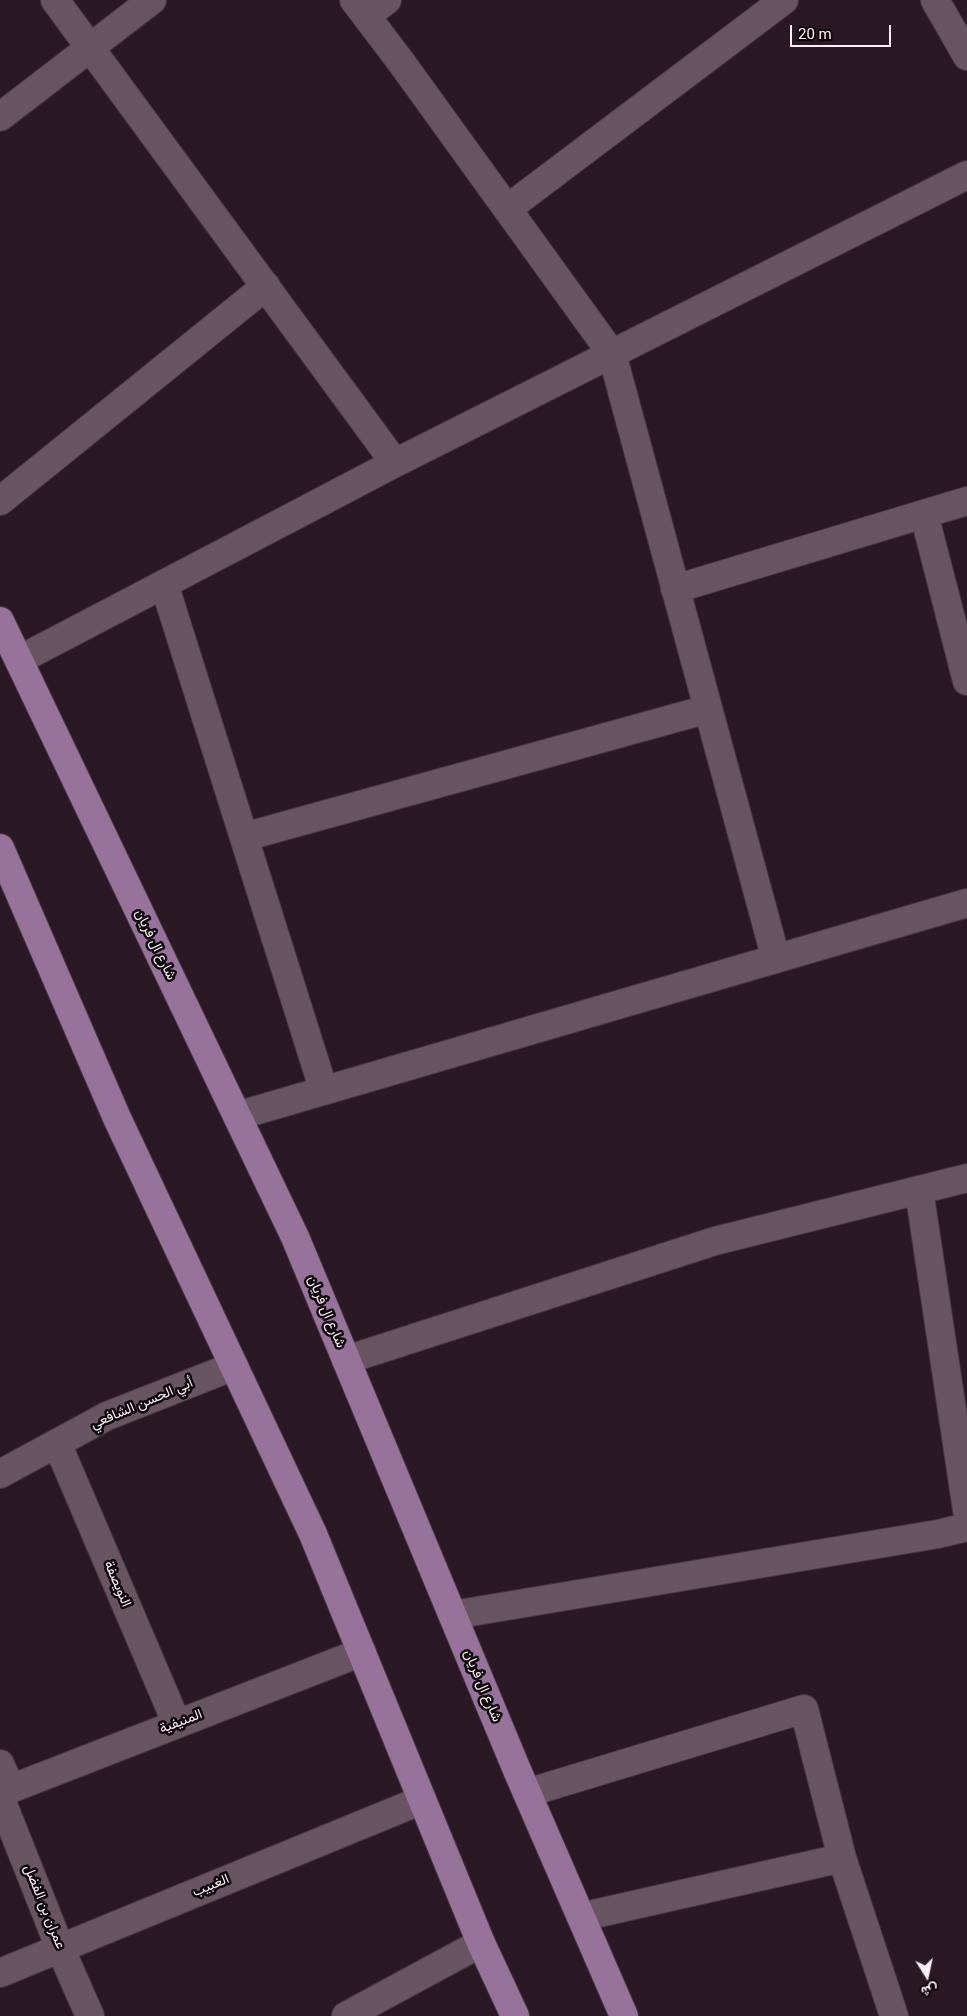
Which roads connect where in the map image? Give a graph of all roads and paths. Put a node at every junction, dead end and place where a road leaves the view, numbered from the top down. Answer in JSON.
{"nodes":[{"id":1,"x":55,"y":0,"type":"edge"},
{"id":2,"x":152,"y":0,"type":"edge"},
{"id":3,"x":784,"y":0,"type":"edge"},
{"id":4,"x":935,"y":0,"type":"edge"},
{"id":5,"x":369,"y":5,"type":"edge"},
{"id":6,"x":91,"y":47,"type":"junction"},
{"id":7,"x":967,"y":56,"type":"edge"},
{"id":8,"x":0,"y":117,"type":"edge"},
{"id":9,"x":967,"y":175,"type":"edge"},
{"id":10,"x":508,"y":209,"type":"junction"},
{"id":11,"x":266,"y":286,"type":"junction"},
{"id":12,"x":612,"y":354,"type":"junction"},
{"id":13,"x":395,"y":463,"type":"junction"},
{"id":14,"x":0,"y":501,"type":"edge"},
{"id":15,"x":967,"y":501,"type":"edge"},
{"id":16,"x":924,"y":514,"type":"junction"},
{"id":17,"x":164,"y":584,"type":"junction"},
{"id":18,"x":675,"y":589,"type":"junction"},
{"id":19,"x":0,"y":621,"type":"edge"},
{"id":20,"x":19,"y":660,"type":"junction"},
{"id":21,"x":967,"y":681,"type":"edge"},
{"id":22,"x":708,"y":709,"type":"junction"},
{"id":23,"x":244,"y":837,"type":"junction"},
{"id":24,"x":0,"y":848,"type":"edge"},
{"id":25,"x":967,"y":902,"type":"edge"},
{"id":26,"x":776,"y":959,"type":"junction"},
{"id":27,"x":324,"y":1091,"type":"junction"},
{"id":28,"x":237,"y":1116,"type":"junction"},
{"id":29,"x":967,"y":1178,"type":"edge"},
{"id":30,"x":919,"y":1190,"type":"junction"},
{"id":31,"x":346,"y":1360,"type":"junction"},
{"id":32,"x":234,"y":1366,"type":"junction"},
{"id":33,"x":57,"y":1443,"type":"junction"},
{"id":34,"x":0,"y":1474,"type":"edge"},
{"id":35,"x":967,"y":1510,"type":"edge"},
{"id":36,"x":967,"y":1527,"type":"edge"},
{"id":37,"x":453,"y":1615,"type":"junction"},
{"id":38,"x":362,"y":1652,"type":"junction"},
{"id":39,"x":176,"y":1724,"type":"junction"},
{"id":40,"x":0,"y":1764,"type":"edge"},
{"id":41,"x":4,"y":1793,"type":"edge"},
{"id":42,"x":527,"y":1793,"type":"junction"},
{"id":43,"x":422,"y":1800,"type":"junction"},
{"id":44,"x":842,"y":1858,"type":"junction"},
{"id":45,"x":581,"y":1917,"type":"junction"},
{"id":46,"x":481,"y":1943,"type":"junction"},
{"id":47,"x":60,"y":1948,"type":"junction"},
{"id":48,"x":0,"y":1973,"type":"edge"},
{"id":49,"x":90,"y":2016,"type":"edge"},
{"id":50,"x":346,"y":2016,"type":"edge"},
{"id":51,"x":515,"y":2016,"type":"edge"},
{"id":52,"x":624,"y":2016,"type":"edge"},
{"id":53,"x":894,"y":2016,"type":"edge"}],
"edges":[{"from":1,"to":6,"type":"street"},
{"from":2,"to":6,"type":"street"},
{"from":3,"to":10,"type":"street"},
{"from":4,"to":7,"type":"street"},
{"from":5,"to":10,"type":"street"},
{"from":6,"to":8,"type":"street"},
{"from":6,"to":11,"type":"street"},
{"from":9,"to":12,"type":"street"},
{"from":10,"to":12,"type":"street"},
{"from":11,"to":13,"type":"street"},
{"from":11,"to":14,"type":"street"},
{"from":12,"to":13,"type":"street"},
{"from":12,"to":18,"type":"street"},
{"from":13,"to":17,"type":"street"},
{"from":15,"to":16,"type":"street"},
{"from":16,"to":18,"type":"street"},
{"from":16,"to":21,"type":"street"},
{"from":17,"to":20,"type":"street"},
{"from":17,"to":23,"type":"street"},
{"from":18,"to":22,"type":"street"},
{"from":19,"to":20,"type":"main road","name":"شارع ال فريان"},
{"from":20,"to":28,"type":"main road","name":"شارع ال فريان"},
{"from":22,"to":23,"type":"street"},
{"from":22,"to":26,"type":"street"},
{"from":23,"to":27,"type":"street"},
{"from":24,"to":32,"type":"main road"},
{"from":25,"to":26,"type":"street"},
{"from":26,"to":27,"type":"street"},
{"from":27,"to":28,"type":"street"},
{"from":28,"to":31,"type":"main road","name":"شارع ال فريان"},
{"from":29,"to":30,"type":"street"},
{"from":30,"to":31,"type":"street"},
{"from":30,"to":35,"type":"street"},
{"from":31,"to":37,"type":"main road","name":"شارع ال فريان"},
{"from":32,"to":33,"type":"street","name":"أبي الحسن الشافعي"},
{"from":32,"to":38,"type":"main road"},
{"from":33,"to":34,"type":"street","name":"أبي الحسن الشافعي"},
{"from":33,"to":39,"type":"street","name":"النويصفة"},
{"from":36,"to":37,"type":"street"},
{"from":37,"to":42,"type":"main road","name":"شارع ال فريان"},
{"from":38,"to":39,"type":"street","name":"المنيفية"},
{"from":38,"to":43,"type":"main road"},
{"from":39,"to":41,"type":"street","name":"المنيفية"},
{"from":40,"to":41,"type":"street","name":"عمران بن الفضل"},
{"from":41,"to":47,"type":"street","name":"عمران بن الفضل"},
{"from":42,"to":44,"type":"street"},
{"from":42,"to":45,"type":"main road","name":"شارع ال فريان"},
{"from":43,"to":46,"type":"main road"},
{"from":43,"to":47,"type":"street","name":"الغبيب"},
{"from":44,"to":45,"type":"street"},
{"from":44,"to":53,"type":"street"},
{"from":45,"to":52,"type":"main road","name":"شارع ال فريان"},
{"from":46,"to":50,"type":"street"},
{"from":46,"to":51,"type":"main road"},
{"from":47,"to":48,"type":"street","name":"الغبيب"},
{"from":47,"to":49,"type":"street","name":"عمران بن الفضل"}]}
